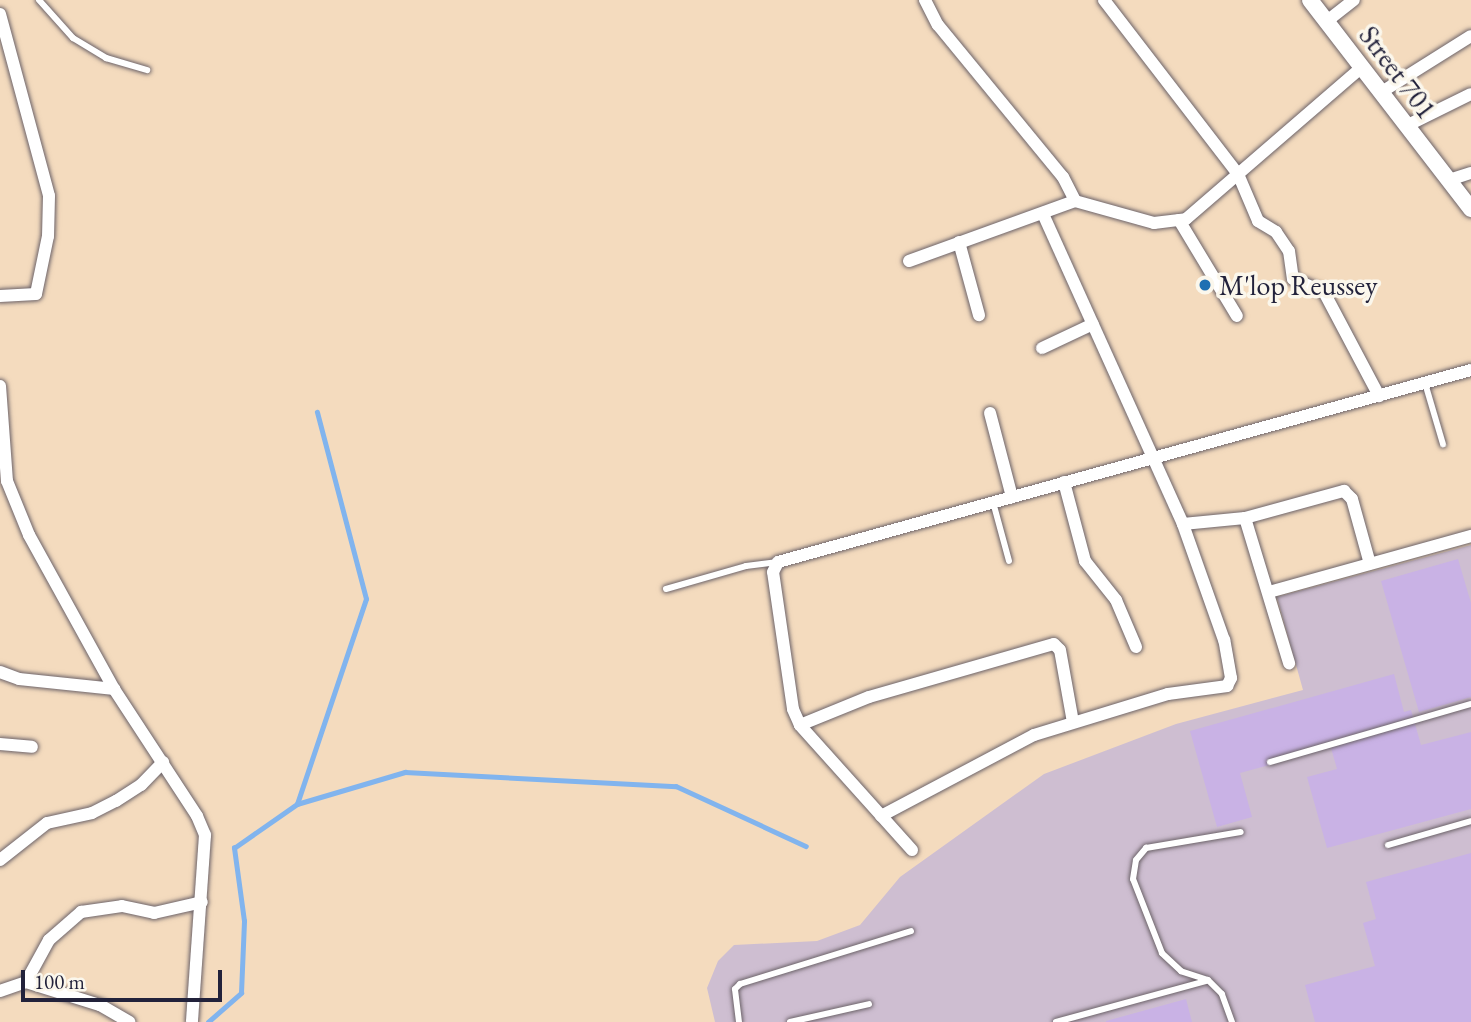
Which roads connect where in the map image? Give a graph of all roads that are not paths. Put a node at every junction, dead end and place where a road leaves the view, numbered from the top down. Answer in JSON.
{"nodes":[{"id":1,"x":39,"y":0,"type":"edge"},
{"id":2,"x":925,"y":0,"type":"edge"},
{"id":3,"x":1104,"y":0,"type":"edge"},
{"id":4,"x":1310,"y":0,"type":"edge"},
{"id":5,"x":1354,"y":0,"type":"edge"},
{"id":6,"x":0,"y":14,"type":"edge"},
{"id":7,"x":1327,"y":21,"type":"junction"},
{"id":8,"x":1471,"y":36,"type":"edge"},
{"id":9,"x":1361,"y":68,"type":"junction"},
{"id":10,"x":147,"y":70,"type":"dead end"},
{"id":11,"x":1380,"y":93,"type":"junction"},
{"id":12,"x":1471,"y":94,"type":"edge"},
{"id":13,"x":1406,"y":126,"type":"junction"},
{"id":14,"x":1471,"y":173,"type":"edge"},
{"id":15,"x":1238,"y":174,"type":"junction"},
{"id":16,"x":1448,"y":180,"type":"junction"},
{"id":17,"x":1075,"y":201,"type":"junction"},
{"id":18,"x":1471,"y":209,"type":"edge"},
{"id":19,"x":1043,"y":214,"type":"junction"},
{"id":20,"x":1179,"y":220,"type":"junction"},
{"id":21,"x":959,"y":242,"type":"junction"},
{"id":22,"x":909,"y":261,"type":"dead end"},
{"id":23,"x":0,"y":296,"type":"edge"},
{"id":24,"x":979,"y":315,"type":"dead end"},
{"id":25,"x":1237,"y":316,"type":"dead end"},
{"id":26,"x":1093,"y":324,"type":"junction"},
{"id":27,"x":1042,"y":348,"type":"dead end"},
{"id":28,"x":1471,"y":370,"type":"edge"},
{"id":29,"x":1424,"y":383,"type":"junction"},
{"id":30,"x":0,"y":386,"type":"edge"},
{"id":31,"x":1379,"y":396,"type":"junction"},
{"id":32,"x":990,"y":412,"type":"dead end"},
{"id":33,"x":1443,"y":444,"type":"dead end"},
{"id":34,"x":1153,"y":459,"type":"junction"},
{"id":35,"x":1064,"y":482,"type":"junction"},
{"id":36,"x":1012,"y":497,"type":"junction"},
{"id":37,"x":993,"y":502,"type":"junction"},
{"id":38,"x":1245,"y":518,"type":"junction"},
{"id":39,"x":1183,"y":524,"type":"junction"},
{"id":40,"x":1471,"y":536,"type":"edge"},
{"id":41,"x":1009,"y":561,"type":"dead end"},
{"id":42,"x":778,"y":562,"type":"junction"},
{"id":43,"x":1370,"y":564,"type":"junction"},
{"id":44,"x":666,"y":589,"type":"dead end"},
{"id":45,"x":1269,"y":592,"type":"junction"},
{"id":46,"x":1136,"y":648,"type":"dead end"},
{"id":47,"x":1289,"y":663,"type":"dead end"},
{"id":48,"x":0,"y":672,"type":"edge"},
{"id":49,"x":114,"y":689,"type":"junction"},
{"id":50,"x":1471,"y":704,"type":"edge"},
{"id":51,"x":1073,"y":722,"type":"junction"},
{"id":52,"x":800,"y":725,"type":"junction"},
{"id":53,"x":0,"y":744,"type":"edge"},
{"id":54,"x":33,"y":747,"type":"dead end"},
{"id":55,"x":163,"y":762,"type":"junction"},
{"id":56,"x":1270,"y":762,"type":"dead end"},
{"id":57,"x":881,"y":816,"type":"junction"},
{"id":58,"x":1471,"y":821,"type":"edge"},
{"id":59,"x":1241,"y":832,"type":"dead end"},
{"id":60,"x":1388,"y":845,"type":"dead end"},
{"id":61,"x":912,"y":850,"type":"dead end"},
{"id":62,"x":0,"y":860,"type":"edge"},
{"id":63,"x":202,"y":902,"type":"junction"},
{"id":64,"x":911,"y":930,"type":"dead end"},
{"id":65,"x":1208,"y":980,"type":"junction"},
{"id":66,"x":26,"y":982,"type":"junction"},
{"id":67,"x":0,"y":991,"type":"edge"},
{"id":68,"x":869,"y":1004,"type":"dead end"},
{"id":69,"x":129,"y":1022,"type":"edge"},
{"id":70,"x":192,"y":1022,"type":"edge"},
{"id":71,"x":740,"y":1022,"type":"edge"},
{"id":72,"x":790,"y":1022,"type":"edge"},
{"id":73,"x":1056,"y":1022,"type":"edge"},
{"id":74,"x":1232,"y":1022,"type":"edge"}],
"edges":[{"from":1,"to":10,"type":"lane"},
{"from":2,"to":17,"type":"street"},
{"from":3,"to":15,"type":"street"},
{"from":4,"to":7,"type":"main road","name":"Street 701"},
{"from":5,"to":7,"type":"street"},
{"from":6,"to":23,"type":"street"},
{"from":7,"to":9,"type":"main road","name":"Street 701"},
{"from":8,"to":11,"type":"street"},
{"from":9,"to":11,"type":"main road","name":"Street 701"},
{"from":9,"to":15,"type":"street"},
{"from":11,"to":13,"type":"main road","name":"Street 701"},
{"from":12,"to":13,"type":"street"},
{"from":13,"to":16,"type":"main road","name":"Street 701"},
{"from":14,"to":16,"type":"street"},
{"from":15,"to":20,"type":"street"},
{"from":15,"to":31,"type":"street"},
{"from":16,"to":18,"type":"main road","name":"Street 701"},
{"from":17,"to":19,"type":"street"},
{"from":17,"to":20,"type":"street"},
{"from":19,"to":21,"type":"street"},
{"from":19,"to":26,"type":"street"},
{"from":20,"to":25,"type":"street"},
{"from":21,"to":22,"type":"street"},
{"from":21,"to":24,"type":"street"},
{"from":26,"to":27,"type":"street"},
{"from":26,"to":34,"type":"street"},
{"from":28,"to":29,"type":"street"},
{"from":29,"to":31,"type":"street"},
{"from":29,"to":33,"type":"lane"},
{"from":30,"to":49,"type":"street"},
{"from":31,"to":34,"type":"street"},
{"from":32,"to":36,"type":"street"},
{"from":34,"to":35,"type":"street"},
{"from":34,"to":39,"type":"street"},
{"from":35,"to":36,"type":"street"},
{"from":35,"to":46,"type":"street"},
{"from":36,"to":37,"type":"street"},
{"from":37,"to":41,"type":"lane"},
{"from":37,"to":42,"type":"street"},
{"from":38,"to":39,"type":"street"},
{"from":38,"to":43,"type":"street"},
{"from":38,"to":45,"type":"street"},
{"from":39,"to":51,"type":"street"},
{"from":40,"to":43,"type":"street"},
{"from":42,"to":44,"type":"lane"},
{"from":42,"to":52,"type":"street"},
{"from":43,"to":45,"type":"street"},
{"from":45,"to":47,"type":"street"},
{"from":48,"to":49,"type":"street"},
{"from":49,"to":55,"type":"street"},
{"from":50,"to":56,"type":"lane"},
{"from":51,"to":52,"type":"street"},
{"from":51,"to":57,"type":"street"},
{"from":52,"to":57,"type":"street"},
{"from":53,"to":54,"type":"street"},
{"from":55,"to":62,"type":"street"},
{"from":55,"to":63,"type":"street"},
{"from":57,"to":61,"type":"street"},
{"from":58,"to":60,"type":"lane"},
{"from":59,"to":65,"type":"lane"},
{"from":63,"to":66,"type":"street"},
{"from":63,"to":70,"type":"street"},
{"from":64,"to":71,"type":"lane"},
{"from":65,"to":73,"type":"lane"},
{"from":65,"to":74,"type":"lane"},
{"from":66,"to":67,"type":"street"},
{"from":66,"to":69,"type":"street"},
{"from":68,"to":72,"type":"lane"}]}
